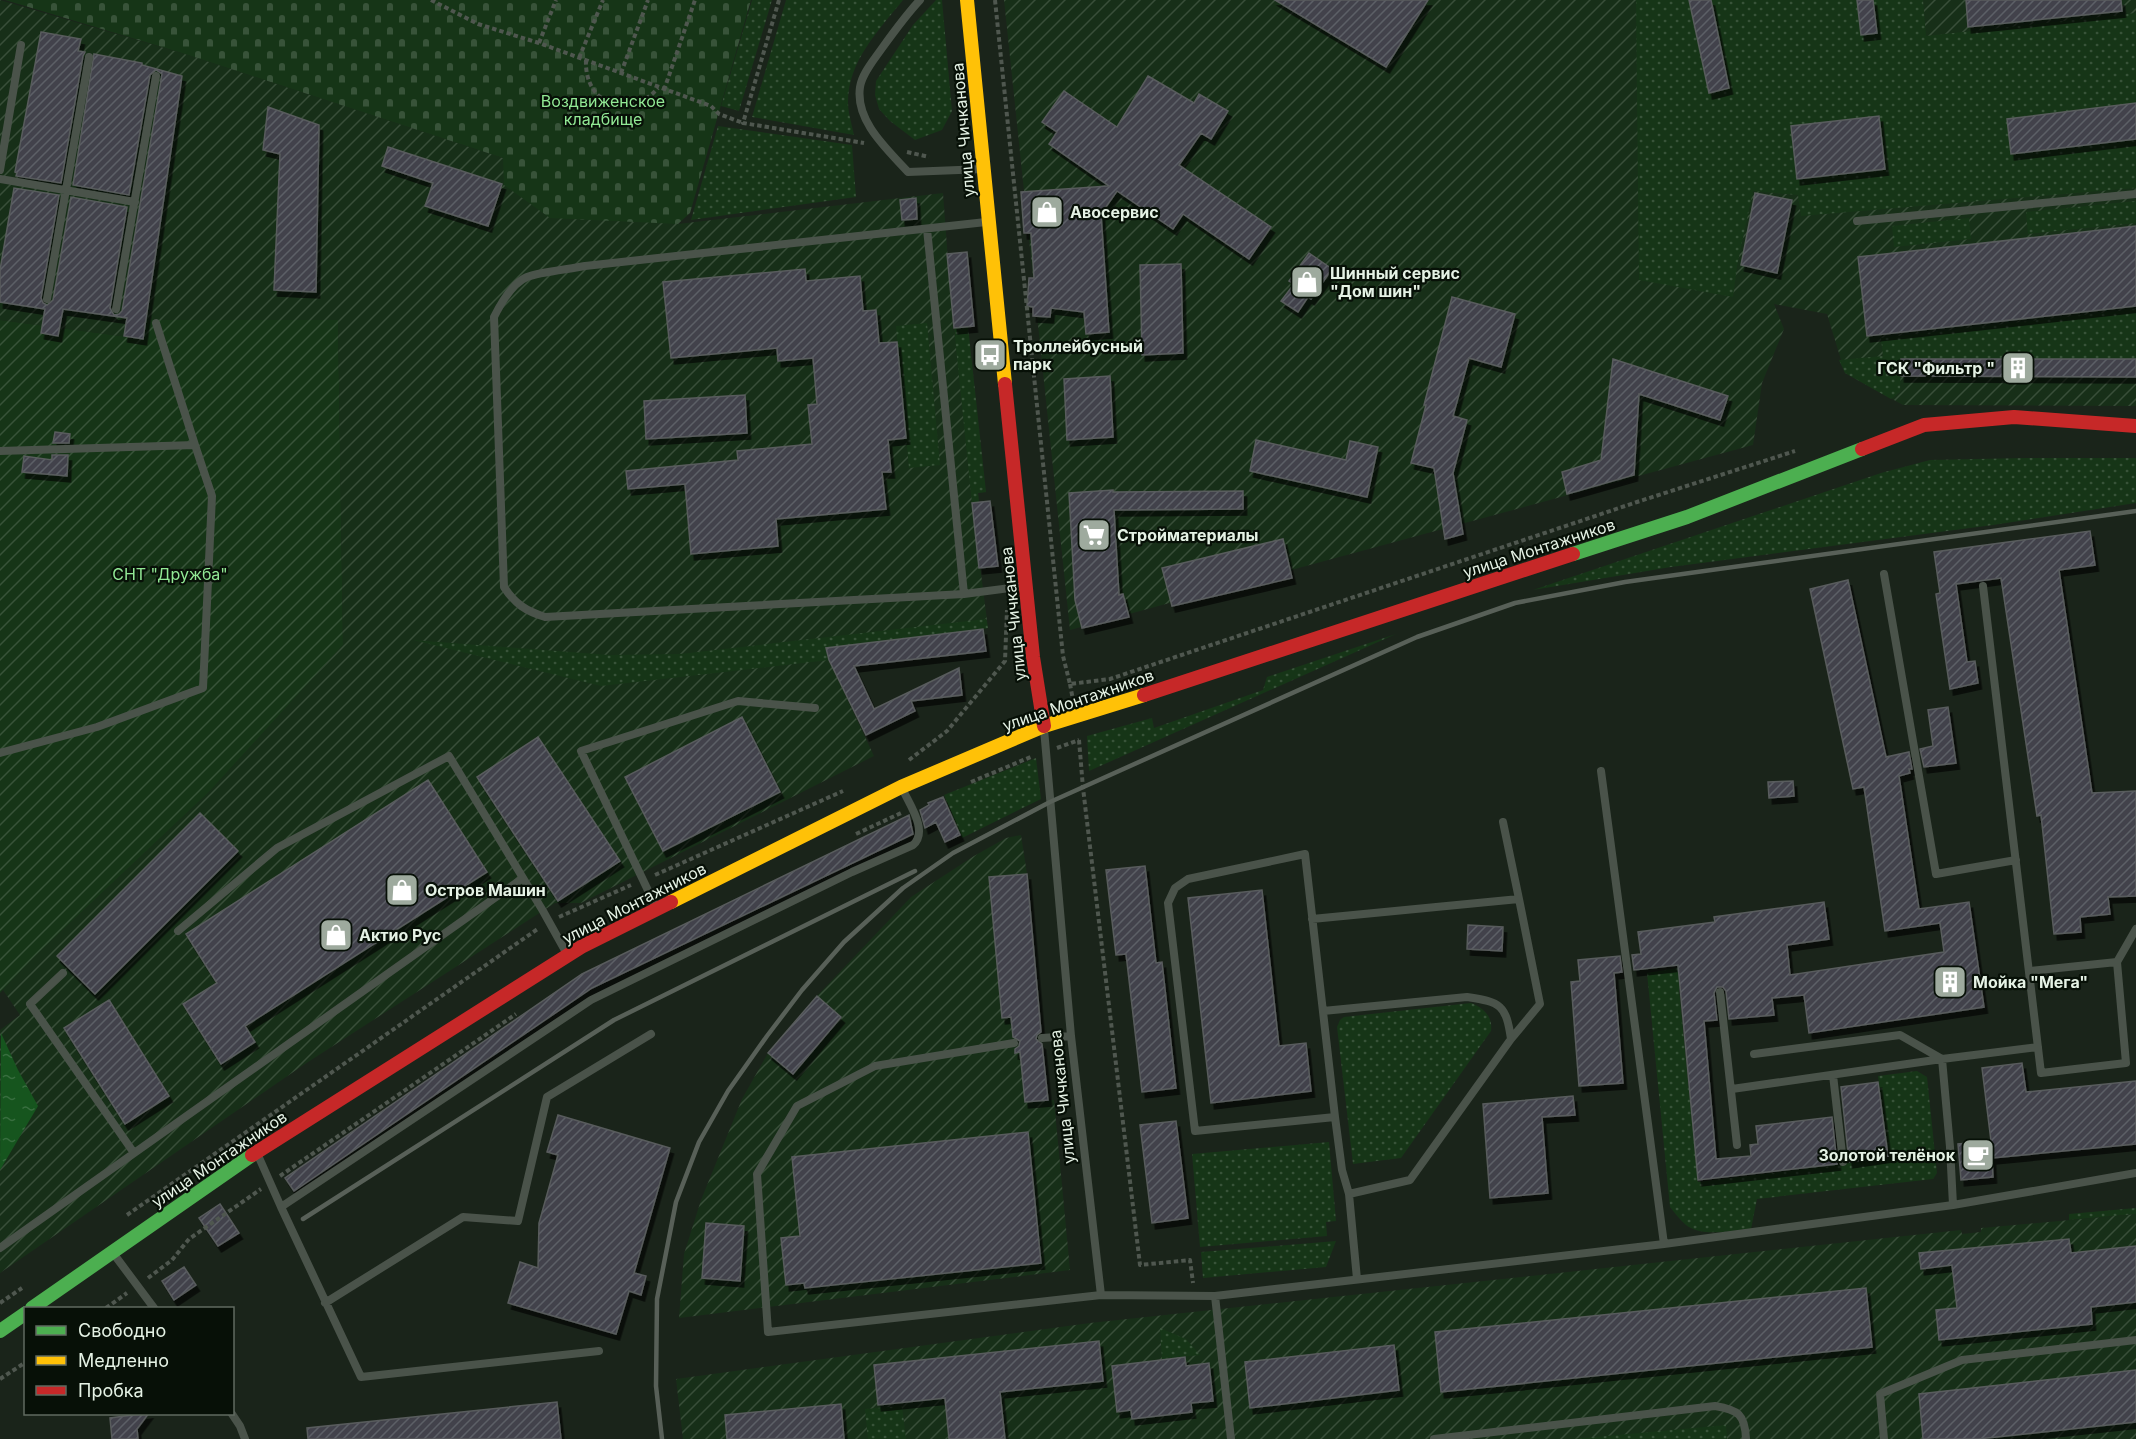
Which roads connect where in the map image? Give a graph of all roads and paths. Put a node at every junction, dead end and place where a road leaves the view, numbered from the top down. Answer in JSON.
{"nodes":[{"id":1,"x":431,"y":0,"type":"edge"},
{"id":2,"x":556,"y":0,"type":"edge"},
{"id":3,"x":603,"y":0,"type":"edge"},
{"id":4,"x":648,"y":0,"type":"edge"},
{"id":5,"x":695,"y":0,"type":"edge"},
{"id":6,"x":779,"y":0,"type":"edge"},
{"id":7,"x":920,"y":0,"type":"edge"},
{"id":8,"x":967,"y":0,"type":"edge"},
{"id":9,"x":994,"y":0,"type":"edge"},
{"id":10,"x":538,"y":43,"type":"junction"},
{"id":11,"x":21,"y":45,"type":"dead end"},
{"id":12,"x":89,"y":57,"type":"dead end"},
{"id":13,"x":579,"y":58,"type":"junction"},
{"id":14,"x":586,"y":60,"type":"junction"},
{"id":15,"x":621,"y":74,"type":"junction"},
{"id":16,"x":156,"y":76,"type":"dead end"},
{"id":17,"x":658,"y":88,"type":"junction"},
{"id":18,"x":664,"y":90,"type":"junction"},
{"id":19,"x":743,"y":123,"type":"junction"},
{"id":20,"x":886,"y":148,"type":"junction"},
{"id":21,"x":931,"y":157,"type":"dead end"},
{"id":22,"x":984,"y":169,"type":"junction"},
{"id":23,"x":0,"y":170,"type":"edge"},
{"id":24,"x":0,"y":179,"type":"edge"},
{"id":25,"x":66,"y":190,"type":"junction"},
{"id":26,"x":2136,"y":194,"type":"edge"},
{"id":27,"x":135,"y":202,"type":"junction"},
{"id":28,"x":1857,"y":221,"type":"dead end"},
{"id":29,"x":988,"y":222,"type":"junction"},
{"id":30,"x":927,"y":229,"type":"junction"},
{"id":31,"x":47,"y":299,"type":"dead end"},
{"id":32,"x":116,"y":309,"type":"dead end"},
{"id":33,"x":156,"y":323,"type":"dead end"},
{"id":34,"x":2136,"y":426,"type":"edge"},
{"id":35,"x":195,"y":445,"type":"junction"},
{"id":36,"x":1799,"y":450,"type":"dead end"},
{"id":37,"x":0,"y":452,"type":"edge"},
{"id":38,"x":1884,"y":574,"type":"dead end"},
{"id":39,"x":1027,"y":585,"type":"junction"},
{"id":40,"x":1983,"y":586,"type":"dead end"},
{"id":41,"x":1008,"y":588,"type":"junction"},
{"id":42,"x":964,"y":594,"type":"junction"},
{"id":43,"x":1070,"y":684,"type":"junction"},
{"id":44,"x":815,"y":708,"type":"dead end"},
{"id":45,"x":1077,"y":717,"type":"junction"},
{"id":46,"x":1044,"y":726,"type":"junction"},
{"id":47,"x":0,"y":753,"type":"edge"},
{"id":48,"x":903,"y":765,"type":"dead end"},
{"id":49,"x":1601,"y":771,"type":"dead end"},
{"id":50,"x":901,"y":787,"type":"junction"},
{"id":51,"x":849,"y":789,"type":"dead end"},
{"id":52,"x":1503,"y":822,"type":"dead end"},
{"id":53,"x":2016,"y":860,"type":"junction"},
{"id":54,"x":523,"y":878,"type":"junction"},
{"id":55,"x":643,"y":880,"type":"junction"},
{"id":56,"x":1519,"y":899,"type":"junction"},
{"id":57,"x":657,"y":909,"type":"junction"},
{"id":58,"x":1312,"y":919,"type":"junction"},
{"id":59,"x":550,"y":921,"type":"junction"},
{"id":60,"x":2136,"y":929,"type":"edge"},
{"id":61,"x":178,"y":931,"type":"dead end"},
{"id":62,"x":568,"y":955,"type":"junction"},
{"id":63,"x":2117,"y":962,"type":"junction"},
{"id":64,"x":2030,"y":971,"type":"junction"},
{"id":65,"x":63,"y":973,"type":"dead end"},
{"id":66,"x":1720,"y":992,"type":"dead end"},
{"id":67,"x":1323,"y":1011,"type":"junction"},
{"id":68,"x":651,"y":1034,"type":"dead end"},
{"id":69,"x":1071,"y":1035,"type":"junction"},
{"id":70,"x":1042,"y":1038,"type":"dead end"},
{"id":71,"x":1511,"y":1039,"type":"junction"},
{"id":72,"x":1014,"y":1043,"type":"dead end"},
{"id":73,"x":2038,"y":1047,"type":"junction"},
{"id":74,"x":1754,"y":1054,"type":"dead end"},
{"id":75,"x":1942,"y":1059,"type":"junction"},
{"id":76,"x":1833,"y":1075,"type":"junction"},
{"id":77,"x":1732,"y":1089,"type":"junction"},
{"id":78,"x":1335,"y":1117,"type":"junction"},
{"id":79,"x":1737,"y":1145,"type":"dead end"},
{"id":80,"x":134,"y":1153,"type":"junction"},
{"id":81,"x":257,"y":1153,"type":"junction"},
{"id":82,"x":1843,"y":1162,"type":"dead end"},
{"id":83,"x":2136,"y":1173,"type":"edge"},
{"id":84,"x":1349,"y":1194,"type":"junction"},
{"id":85,"x":1953,"y":1205,"type":"junction"},
{"id":86,"x":281,"y":1207,"type":"junction"},
{"id":87,"x":118,"y":1221,"type":"dead end"},
{"id":88,"x":1664,"y":1244,"type":"junction"},
{"id":89,"x":0,"y":1248,"type":"edge"},
{"id":90,"x":112,"y":1252,"type":"junction"},
{"id":91,"x":1357,"y":1279,"type":"junction"},
{"id":92,"x":29,"y":1283,"type":"dead end"},
{"id":93,"x":1101,"y":1295,"type":"junction"},
{"id":94,"x":1195,"y":1296,"type":"junction"},
{"id":95,"x":1215,"y":1296,"type":"junction"},
{"id":96,"x":0,"y":1303,"type":"edge"},
{"id":97,"x":325,"y":1303,"type":"junction"},
{"id":98,"x":33,"y":1307,"type":"edge"},
{"id":99,"x":153,"y":1307,"type":"edge"},
{"id":100,"x":24,"y":1314,"type":"edge"},
{"id":101,"x":0,"y":1331,"type":"edge"},
{"id":102,"x":2136,"y":1340,"type":"edge"},
{"id":103,"x":599,"y":1351,"type":"dead end"},
{"id":104,"x":24,"y":1363,"type":"edge"},
{"id":105,"x":0,"y":1379,"type":"edge"},
{"id":106,"x":233,"y":1415,"type":"edge"},
{"id":107,"x":245,"y":1439,"type":"edge"},
{"id":108,"x":1231,"y":1439,"type":"edge"},
{"id":109,"x":1434,"y":1439,"type":"edge"},
{"id":110,"x":1746,"y":1439,"type":"edge"},
{"id":111,"x":1884,"y":1439,"type":"edge"}],
"edges":[{"from":1,"to":10,"type":"path"},
{"from":2,"to":10,"type":"path"},
{"from":3,"to":13,"type":"path"},
{"from":4,"to":15,"type":"path"},
{"from":5,"to":18,"type":"path"},
{"from":6,"to":19,"type":"path"},
{"from":7,"to":20,"type":"lane"},
{"from":8,"to":22,"type":"main road","name":"улица Чичканова"},
{"from":9,"to":43,"type":"path"},
{"from":10,"to":13,"type":"path"},
{"from":11,"to":23,"type":"lane"},
{"from":12,"to":25,"type":"lane"},
{"from":13,"to":14,"type":"path"},
{"from":14,"to":15,"type":"path"},
{"from":14,"to":17,"type":"path"},
{"from":15,"to":17,"type":"path"},
{"from":16,"to":27,"type":"lane"},
{"from":17,"to":18,"type":"path"},
{"from":18,"to":19,"type":"path"},
{"from":19,"to":20,"type":"path"},
{"from":20,"to":21,"type":"path"},
{"from":20,"to":22,"type":"lane"},
{"from":22,"to":29,"type":"main road","name":"улица Чичканова"},
{"from":24,"to":25,"type":"lane"},
{"from":25,"to":27,"type":"lane"},
{"from":25,"to":31,"type":"lane"},
{"from":26,"to":28,"type":"lane"},
{"from":27,"to":32,"type":"lane"},
{"from":29,"to":30,"type":"lane"},
{"from":29,"to":39,"type":"main road","name":"улица Чичканова"},
{"from":30,"to":42,"type":"lane"},
{"from":30,"to":42,"type":"lane"},
{"from":33,"to":35,"type":"lane"},
{"from":34,"to":45,"type":"main road","name":"улица Монтажников"},
{"from":35,"to":37,"type":"lane"},
{"from":35,"to":47,"type":"lane"},
{"from":36,"to":43,"type":"path"},
{"from":38,"to":53,"type":"lane"},
{"from":39,"to":41,"type":"lane"},
{"from":39,"to":46,"type":"main road","name":"улица Чичканова"},
{"from":40,"to":53,"type":"lane"},
{"from":41,"to":42,"type":"lane"},
{"from":41,"to":48,"type":"path"},
{"from":43,"to":45,"type":"path"},
{"from":44,"to":55,"type":"lane"},
{"from":45,"to":46,"type":"main road","name":"улица Монтажников"},
{"from":45,"to":94,"type":"path"},
{"from":46,"to":50,"type":"main road","name":"улица Монтажников"},
{"from":46,"to":69,"type":"lane","name":"улица Чичканова"},
{"from":49,"to":88,"type":"lane"},
{"from":50,"to":57,"type":"main road","name":"улица Монтажников"},
{"from":50,"to":86,"type":"lane"},
{"from":51,"to":55,"type":"path"},
{"from":52,"to":56,"type":"lane"},
{"from":53,"to":64,"type":"lane"},
{"from":54,"to":59,"type":"lane"},
{"from":54,"to":61,"type":"lane"},
{"from":54,"to":80,"type":"lane"},
{"from":55,"to":57,"type":"lane"},
{"from":55,"to":59,"type":"path"},
{"from":56,"to":58,"type":"lane"},
{"from":56,"to":71,"type":"lane"},
{"from":57,"to":62,"type":"main road","name":"улица Монтажников"},
{"from":58,"to":67,"type":"lane"},
{"from":58,"to":78,"type":"lane"},
{"from":59,"to":62,"type":"lane"},
{"from":59,"to":87,"type":"path"},
{"from":60,"to":63,"type":"lane"},
{"from":62,"to":81,"type":"main road","name":"улица Монтажников"},
{"from":63,"to":64,"type":"lane"},
{"from":63,"to":73,"type":"lane"},
{"from":64,"to":73,"type":"lane"},
{"from":65,"to":80,"type":"lane"},
{"from":66,"to":77,"type":"lane"},
{"from":67,"to":71,"type":"lane"},
{"from":67,"to":78,"type":"lane"},
{"from":68,"to":97,"type":"lane"},
{"from":69,"to":70,"type":"lane"},
{"from":69,"to":93,"type":"lane","name":"улица Чичканова"},
{"from":71,"to":84,"type":"lane"},
{"from":72,"to":93,"type":"lane"},
{"from":73,"to":75,"type":"lane"},
{"from":74,"to":75,"type":"lane"},
{"from":75,"to":76,"type":"lane"},
{"from":75,"to":85,"type":"lane"},
{"from":76,"to":77,"type":"lane"},
{"from":76,"to":82,"type":"lane"},
{"from":77,"to":79,"type":"lane"},
{"from":78,"to":84,"type":"lane"},
{"from":80,"to":89,"type":"lane"},
{"from":81,"to":86,"type":"lane"},
{"from":81,"to":90,"type":"main road","name":"улица Монтажников"},
{"from":83,"to":85,"type":"lane"},
{"from":84,"to":91,"type":"lane"},
{"from":85,"to":88,"type":"lane"},
{"from":86,"to":97,"type":"lane"},
{"from":88,"to":91,"type":"lane"},
{"from":90,"to":98,"type":"main road","name":"улица Монтажников"},
{"from":90,"to":99,"type":"lane"},
{"from":91,"to":95,"type":"lane"},
{"from":92,"to":96,"type":"path"},
{"from":93,"to":94,"type":"lane"},
{"from":94,"to":95,"type":"lane"},
{"from":95,"to":108,"type":"lane"},
{"from":97,"to":103,"type":"lane"},
{"from":100,"to":101,"type":"main road"},
{"from":102,"to":111,"type":"lane"},
{"from":104,"to":105,"type":"path"},
{"from":106,"to":107,"type":"lane"},
{"from":109,"to":110,"type":"lane"}]}
